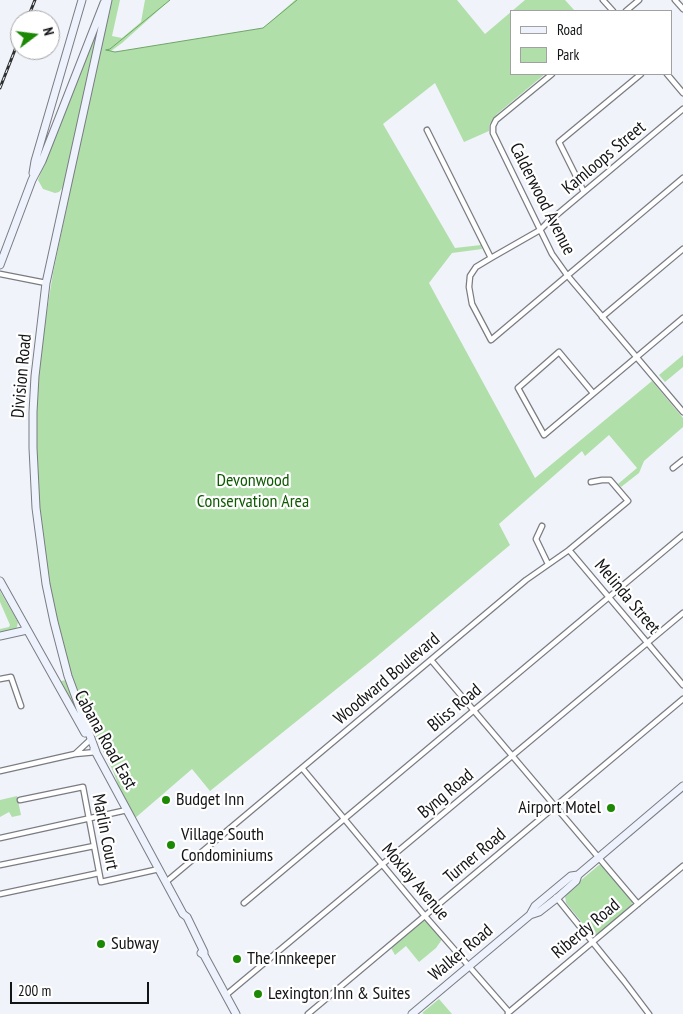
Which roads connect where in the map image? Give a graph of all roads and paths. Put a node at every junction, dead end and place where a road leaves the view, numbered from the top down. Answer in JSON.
{"nodes":[{"id":1,"x":82,"y":0,"type":"edge"},
{"id":2,"x":106,"y":0,"type":"edge"},
{"id":3,"x":603,"y":0,"type":"edge"},
{"id":4,"x":639,"y":0,"type":"edge"},
{"id":5,"x":675,"y":0,"type":"edge"},
{"id":6,"x":683,"y":9,"type":"edge"},
{"id":7,"x":612,"y":10,"type":"edge"},
{"id":8,"x":627,"y":10,"type":"edge"},
{"id":9,"x":551,"y":75,"type":"edge"},
{"id":10,"x":640,"y":75,"type":"edge"},
{"id":11,"x":668,"y":75,"type":"edge"},
{"id":12,"x":683,"y":93,"type":"edge"},
{"id":13,"x":51,"y":106,"type":"junction"},
{"id":14,"x":683,"y":109,"type":"edge"},
{"id":15,"x":57,"y":123,"type":"junction"},
{"id":16,"x":427,"y":130,"type":"dead end"},
{"id":17,"x":683,"y":178,"type":"edge"},
{"id":18,"x":32,"y":180,"type":"junction"},
{"id":19,"x":584,"y":192,"type":"junction"},
{"id":20,"x":540,"y":230,"type":"junction"},
{"id":21,"x":683,"y":249,"type":"edge"},
{"id":22,"x":490,"y":258,"type":"junction"},
{"id":23,"x":0,"y":265,"type":"edge"},
{"id":24,"x":0,"y":274,"type":"edge"},
{"id":25,"x":567,"y":275,"type":"junction"},
{"id":26,"x":46,"y":283,"type":"junction"},
{"id":27,"x":602,"y":317,"type":"junction"},
{"id":28,"x":683,"y":318,"type":"edge"},
{"id":29,"x":636,"y":357,"type":"junction"},
{"id":30,"x":593,"y":393,"type":"junction"},
{"id":31,"x":682,"y":410,"type":"edge"},
{"id":32,"x":683,"y":460,"type":"edge"},
{"id":33,"x":673,"y":468,"type":"dead end"},
{"id":34,"x":591,"y":482,"type":"dead end"},
{"id":35,"x":542,"y":526,"type":"dead end"},
{"id":36,"x":683,"y":535,"type":"edge"},
{"id":37,"x":569,"y":550,"type":"junction"},
{"id":38,"x":548,"y":564,"type":"junction"},
{"id":39,"x":0,"y":581,"type":"edge"},
{"id":40,"x":609,"y":597,"type":"junction"},
{"id":41,"x":683,"y":613,"type":"edge"},
{"id":42,"x":26,"y":630,"type":"junction"},
{"id":43,"x":0,"y":636,"type":"edge"},
{"id":44,"x":647,"y":643,"type":"junction"},
{"id":45,"x":430,"y":660,"type":"junction"},
{"id":46,"x":0,"y":679,"type":"edge"},
{"id":47,"x":683,"y":685,"type":"edge"},
{"id":48,"x":683,"y":699,"type":"edge"},
{"id":49,"x":21,"y":706,"type":"dead end"},
{"id":50,"x":474,"y":711,"type":"junction"},
{"id":51,"x":90,"y":740,"type":"junction"},
{"id":52,"x":96,"y":752,"type":"junction"},
{"id":53,"x":75,"y":754,"type":"junction"},
{"id":54,"x":512,"y":756,"type":"junction"},
{"id":55,"x":302,"y":768,"type":"junction"},
{"id":56,"x":0,"y":771,"type":"edge"},
{"id":57,"x":683,"y":786,"type":"edge"},
{"id":58,"x":20,"y":800,"type":"dead end"},
{"id":59,"x":555,"y":806,"type":"junction"},
{"id":60,"x":127,"y":810,"type":"junction"},
{"id":61,"x":88,"y":818,"type":"junction"},
{"id":62,"x":344,"y":819,"type":"junction"},
{"id":63,"x":0,"y":838,"type":"edge"},
{"id":64,"x":94,"y":846,"type":"junction"},
{"id":65,"x":598,"y":857,"type":"junction"},
{"id":66,"x":382,"y":865,"type":"junction"},
{"id":67,"x":0,"y":866,"type":"edge"},
{"id":68,"x":683,"y":866,"type":"edge"},
{"id":69,"x":159,"y":869,"type":"junction"},
{"id":70,"x":99,"y":873,"type":"junction"},
{"id":71,"x":166,"y":882,"type":"junction"},
{"id":72,"x":0,"y":894,"type":"edge"},
{"id":73,"x":554,"y":895,"type":"junction"},
{"id":74,"x":244,"y":903,"type":"dead end"},
{"id":75,"x":638,"y":904,"type":"junction"},
{"id":76,"x":425,"y":916,"type":"junction"},
{"id":77,"x":593,"y":942,"type":"junction"},
{"id":78,"x":469,"y":966,"type":"junction"},
{"id":79,"x":226,"y":995,"type":"junction"},
{"id":80,"x":508,"y":1013,"type":"edge"},
{"id":81,"x":236,"y":1014,"type":"edge"},
{"id":82,"x":308,"y":1014,"type":"edge"},
{"id":83,"x":412,"y":1014,"type":"edge"},
{"id":84,"x":649,"y":1014,"type":"edge"}],
"edges":[{"from":1,"to":13,"type":"main road"},
{"from":2,"to":15,"type":"main road"},
{"from":2,"to":26,"type":"main road","name":"Division Road"},
{"from":3,"to":7,"type":"street"},
{"from":4,"to":8,"type":"street"},
{"from":5,"to":6,"type":"street"},
{"from":9,"to":20,"type":"street","name":"Calderwood Avenue"},
{"from":10,"to":19,"type":"street"},
{"from":11,"to":12,"type":"street"},
{"from":13,"to":15,"type":"main road"},
{"from":13,"to":18,"type":"main road"},
{"from":14,"to":19,"type":"street","name":"Kamloops Street"},
{"from":15,"to":18,"type":"main road"},
{"from":16,"to":22,"type":"street"},
{"from":17,"to":25,"type":"street"},
{"from":18,"to":23,"type":"main road"},
{"from":19,"to":20,"type":"street","name":"Kamloops Street"},
{"from":20,"to":22,"type":"street","name":"Kamloops Street"},
{"from":20,"to":25,"type":"street","name":"Calderwood Avenue"},
{"from":21,"to":27,"type":"street"},
{"from":22,"to":25,"type":"street","name":"Kamloops Street"},
{"from":24,"to":26,"type":"street"},
{"from":25,"to":27,"type":"street","name":"Calderwood Avenue"},
{"from":26,"to":52,"type":"main road","name":"Division Road"},
{"from":27,"to":29,"type":"street","name":"Calderwood Avenue"},
{"from":28,"to":29,"type":"street"},
{"from":29,"to":30,"type":"street"},
{"from":29,"to":31,"type":"street","name":"Calderwood Avenue"},
{"from":30,"to":30,"type":"street"},
{"from":32,"to":33,"type":"street"},
{"from":34,"to":37,"type":"street","name":"Woodward Boulevard"},
{"from":35,"to":38,"type":"street"},
{"from":36,"to":40,"type":"street","name":"Bliss Road"},
{"from":37,"to":38,"type":"street","name":"Woodward Boulevard"},
{"from":37,"to":40,"type":"street","name":"Melinda Street"},
{"from":38,"to":45,"type":"street","name":"Woodward Boulevard"},
{"from":39,"to":42,"type":"main road","name":"Cabana Road East"},
{"from":40,"to":44,"type":"street","name":"Melinda Street"},
{"from":40,"to":50,"type":"street","name":"Bliss Road"},
{"from":41,"to":44,"type":"street","name":"Byng Road"},
{"from":42,"to":43,"type":"main road"},
{"from":42,"to":51,"type":"main road","name":"Cabana Road East"},
{"from":44,"to":47,"type":"street","name":"Melinda Street"},
{"from":44,"to":54,"type":"street","name":"Byng Road"},
{"from":45,"to":50,"type":"street"},
{"from":45,"to":55,"type":"street","name":"Woodward Boulevard"},
{"from":46,"to":49,"type":"street"},
{"from":48,"to":59,"type":"street","name":"Turner Road"},
{"from":50,"to":54,"type":"street"},
{"from":50,"to":62,"type":"street","name":"Bliss Road"},
{"from":51,"to":52,"type":"main road","name":"Cabana Road East"},
{"from":51,"to":53,"type":"street"},
{"from":52,"to":53,"type":"street"},
{"from":52,"to":60,"type":"main road","name":"Cabana Road East"},
{"from":53,"to":56,"type":"street"},
{"from":54,"to":59,"type":"street"},
{"from":54,"to":66,"type":"street","name":"Byng Road"},
{"from":55,"to":62,"type":"street","name":"Moxlay Avenue"},
{"from":55,"to":71,"type":"street","name":"Woodward Boulevard"},
{"from":57,"to":65,"type":"main road","name":"Walker Road"},
{"from":58,"to":61,"type":"street","name":"Marlin Court"},
{"from":59,"to":65,"type":"street"},
{"from":59,"to":76,"type":"street","name":"Turner Road"},
{"from":60,"to":61,"type":"street"},
{"from":60,"to":69,"type":"main road","name":"Cabana Road East"},
{"from":61,"to":63,"type":"street"},
{"from":61,"to":64,"type":"street","name":"Marlin Court"},
{"from":62,"to":66,"type":"street","name":"Moxlay Avenue"},
{"from":62,"to":74,"type":"street","name":"Bliss Road"},
{"from":64,"to":67,"type":"street"},
{"from":64,"to":70,"type":"street","name":"Marlin Court"},
{"from":65,"to":73,"type":"main road","name":"Walker Road"},
{"from":65,"to":75,"type":"street"},
{"from":66,"to":76,"type":"street","name":"Moxlay Avenue"},
{"from":66,"to":79,"type":"street","name":"Byng Road"},
{"from":68,"to":75,"type":"street","name":"Riberdy Road"},
{"from":69,"to":70,"type":"street","name":"Marlin Court"},
{"from":69,"to":71,"type":"main road","name":"Cabana Road East"},
{"from":70,"to":72,"type":"street"},
{"from":71,"to":79,"type":"main road","name":"Cabana Road East"},
{"from":73,"to":77,"type":"street"},
{"from":73,"to":78,"type":"main road","name":"Walker Road"},
{"from":75,"to":77,"type":"street","name":"Riberdy Road"},
{"from":76,"to":78,"type":"street","name":"Moxlay Avenue"},
{"from":76,"to":82,"type":"street","name":"Turner Road"},
{"from":77,"to":80,"type":"street","name":"Riberdy Road"},
{"from":77,"to":84,"type":"street"},
{"from":78,"to":80,"type":"street","name":"Moxlay Avenue"},
{"from":78,"to":83,"type":"main road","name":"Walker Road"},
{"from":79,"to":81,"type":"main road","name":"Cabana Road East"}]}
